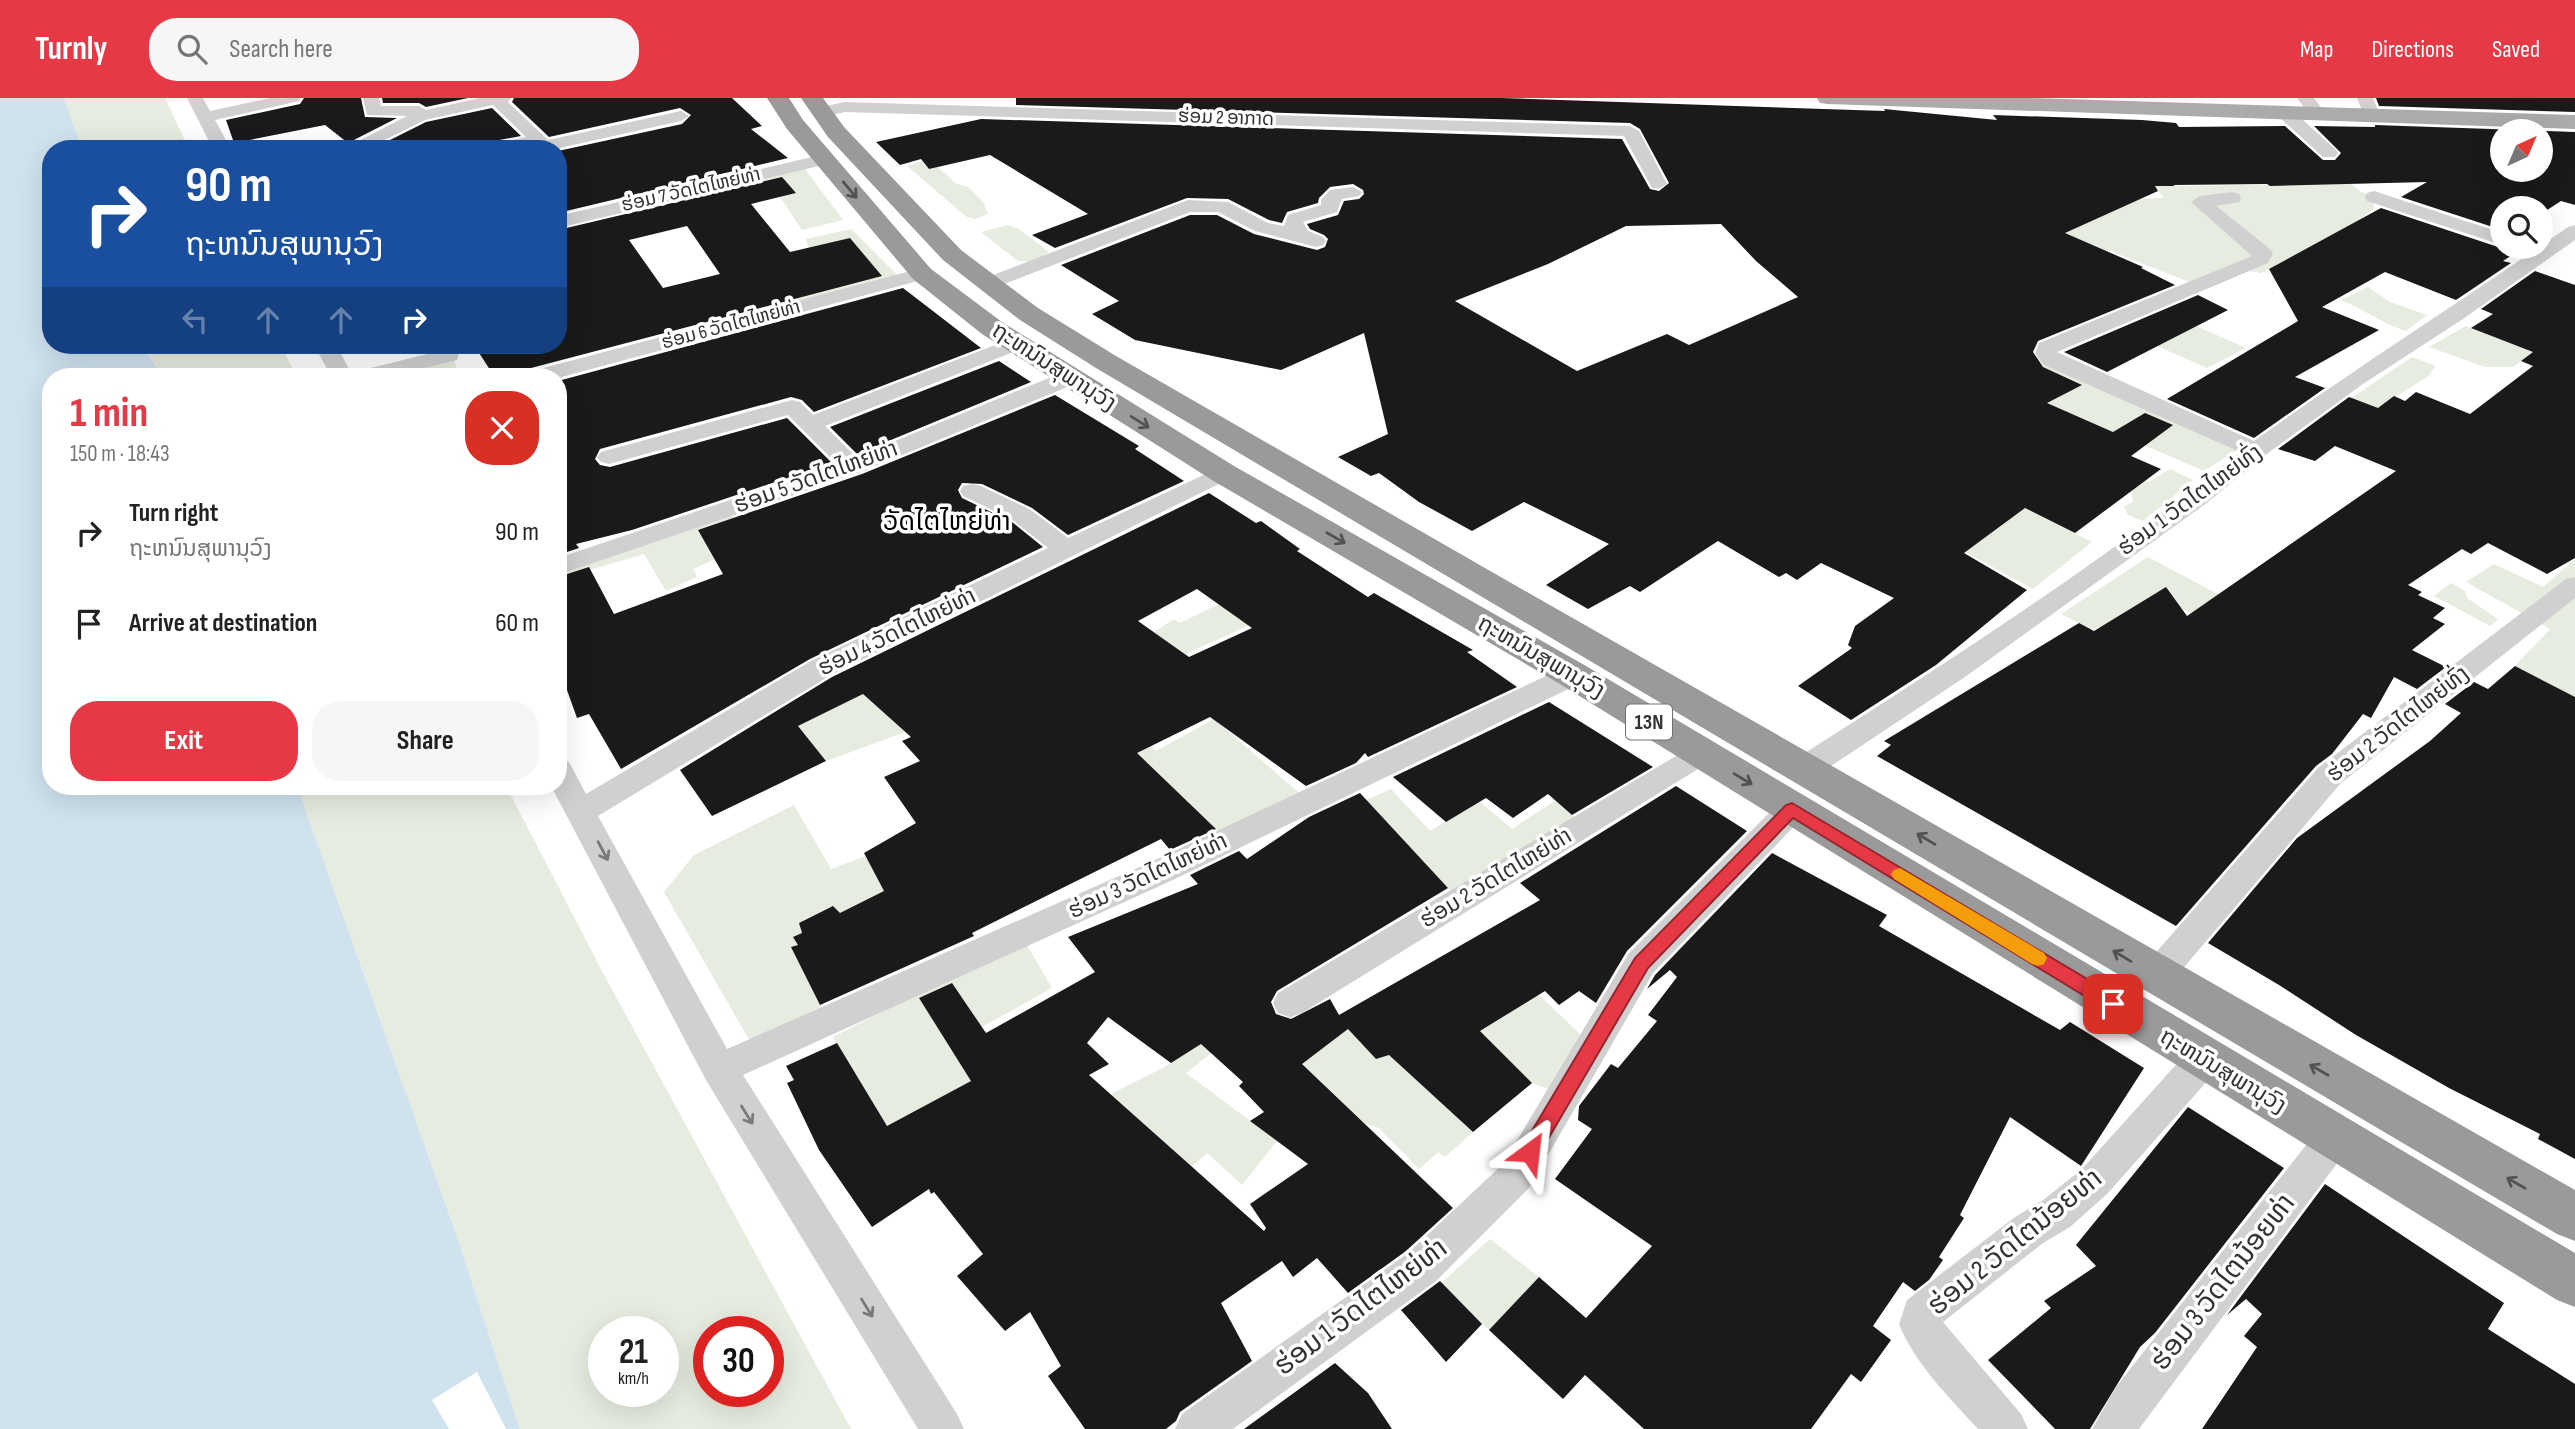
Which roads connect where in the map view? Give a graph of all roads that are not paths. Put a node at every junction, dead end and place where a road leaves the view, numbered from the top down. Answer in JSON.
{"nodes":[{"id":1,"x":195,"y":98,"type":"edge"},
{"id":2,"x":293,"y":98,"type":"edge"},
{"id":3,"x":371,"y":98,"type":"edge"},
{"id":4,"x":778,"y":98,"type":"edge"},
{"id":5,"x":1828,"y":98,"type":"edge"},
{"id":6,"x":500,"y":99,"type":"edge"},
{"id":7,"x":452,"y":103,"type":"edge"},
{"id":8,"x":817,"y":105,"type":"edge"},
{"id":9,"x":2311,"y":106,"type":"edge"},
{"id":10,"x":2368,"y":107,"type":"edge"},
{"id":11,"x":434,"y":113,"type":"junction"},
{"id":12,"x":2285,"y":113,"type":"junction"},
{"id":13,"x":681,"y":116,"type":"dead end"},
{"id":14,"x":206,"y":117,"type":"junction"},
{"id":15,"x":2575,"y":122,"type":"edge"},
{"id":16,"x":218,"y":140,"type":"edge"},
{"id":17,"x":369,"y":140,"type":"edge"},
{"id":18,"x":538,"y":140,"type":"edge"},
{"id":19,"x":567,"y":141,"type":"edge"},
{"id":20,"x":2329,"y":153,"type":"dead end"},
{"id":21,"x":825,"y":159,"type":"junction"},
{"id":22,"x":1658,"y":184,"type":"dead end"},
{"id":23,"x":1353,"y":191,"type":"dead end"},
{"id":24,"x":2374,"y":197,"type":"dead end"},
{"id":25,"x":2232,"y":198,"type":"dead end"},
{"id":26,"x":567,"y":220,"type":"edge"},
{"id":27,"x":2575,"y":231,"type":"edge"},
{"id":28,"x":2490,"y":235,"type":"edge"},
{"id":29,"x":2553,"y":241,"type":"edge"},
{"id":30,"x":2524,"y":259,"type":"edge"},
{"id":31,"x":922,"y":274,"type":"junction"},
{"id":32,"x":988,"y":284,"type":"junction"},
{"id":33,"x":1016,"y":343,"type":"junction"},
{"id":34,"x":449,"y":354,"type":"edge"},
{"id":35,"x":401,"y":368,"type":"edge"},
{"id":36,"x":567,"y":369,"type":"edge"},
{"id":37,"x":1069,"y":378,"type":"junction"},
{"id":38,"x":810,"y":424,"type":"junction"},
{"id":39,"x":2256,"y":451,"type":"junction"},
{"id":40,"x":609,"y":457,"type":"dead end"},
{"id":41,"x":853,"y":467,"type":"junction"},
{"id":42,"x":1223,"y":473,"type":"junction"},
{"id":43,"x":972,"y":491,"type":"dead end"},
{"id":44,"x":1065,"y":550,"type":"junction"},
{"id":45,"x":567,"y":564,"type":"edge"},
{"id":46,"x":2575,"y":585,"type":"edge"},
{"id":47,"x":1573,"y":675,"type":"junction"},
{"id":48,"x":1701,"y":754,"type":"junction"},
{"id":49,"x":1805,"y":768,"type":"junction"},
{"id":50,"x":567,"y":785,"type":"edge"},
{"id":51,"x":1792,"y":809,"type":"junction"},
{"id":52,"x":582,"y":811,"type":"junction"},
{"id":53,"x":2155,"y":976,"type":"junction"},
{"id":54,"x":1290,"y":1003,"type":"dead end"},
{"id":55,"x":2204,"y":1059,"type":"junction"},
{"id":56,"x":719,"y":1069,"type":"junction"},
{"id":57,"x":2334,"y":1138,"type":"junction"},
{"id":58,"x":2575,"y":1217,"type":"edge"},
{"id":59,"x":2575,"y":1282,"type":"edge"},
{"id":60,"x":942,"y":1429,"type":"edge"},
{"id":61,"x":1197,"y":1429,"type":"edge"},
{"id":62,"x":2006,"y":1429,"type":"edge"},
{"id":63,"x":2114,"y":1429,"type":"edge"}],
"edges":[{"from":1,"to":14,"type":"street"},
{"from":2,"to":14,"type":"street"},
{"from":3,"to":11,"type":"street"},
{"from":4,"to":21,"type":"highway","name":"ຖະຫນົນສຸພານຸວົງ","number":"13N"},
{"from":5,"to":12,"type":"main road"},
{"from":6,"to":7,"type":"street"},
{"from":6,"to":18,"type":"street"},
{"from":7,"to":11,"type":"street"},
{"from":8,"to":22,"type":"street","name":"ຮ່ອມ 2 ອາກາດ"},
{"from":8,"to":32,"type":"highway","name":"ຖະຫນົນສຸພານຸວົງ","number":"13N"},
{"from":9,"to":10,"type":"main road"},
{"from":9,"to":12,"type":"main road"},
{"from":10,"to":15,"type":"main road"},
{"from":11,"to":17,"type":"street"},
{"from":12,"to":20,"type":"street"},
{"from":13,"to":19,"type":"street"},
{"from":14,"to":16,"type":"street"},
{"from":21,"to":26,"type":"street","name":"ຮ່ອມ 7 ວັດໄຕໄຫຍ່ທ່າ"},
{"from":21,"to":31,"type":"highway","name":"ຖະຫນົນສຸພານຸວົງ","number":"13N","one_way":true},
{"from":23,"to":32,"type":"street"},
{"from":24,"to":28,"type":"street"},
{"from":25,"to":39,"type":"street"},
{"from":27,"to":29,"type":"street","name":"ຮ່ອມ 1 ວັດໄຕໄຫຍ່ທົ່ງ"},
{"from":30,"to":39,"type":"street","name":"ຮ່ອມ 1 ວັດໄຕໄຫຍ່ທົ່ງ"},
{"from":31,"to":33,"type":"highway","name":"ຖະຫນົນສຸພານຸວົງ","number":"13N"},
{"from":31,"to":36,"type":"street","name":"ຮ່ອມ 6 ວັດໄຕໄຫຍ່ທ່າ"},
{"from":32,"to":49,"type":"highway","name":"ຖະຫນົນສຸພານຸວົງ","number":"13N"},
{"from":33,"to":37,"type":"highway","name":"ຖະຫນົນສຸພານຸວົງ","number":"13N"},
{"from":33,"to":38,"type":"street"},
{"from":34,"to":35,"type":"street"},
{"from":37,"to":41,"type":"street","name":"ຮ່ອມ 5 ວັດໄຕໄຫຍ່ທ່າ"},
{"from":37,"to":42,"type":"highway","name":"ຖະຫນົນສຸພານຸວົງ","number":"13N","one_way":true},
{"from":38,"to":40,"type":"street"},
{"from":38,"to":41,"type":"street"},
{"from":39,"to":49,"type":"street","name":"ຮ່ອມ 1 ວັດໄຕໄຫຍ່ທົ່ງ"},
{"from":41,"to":45,"type":"street","name":"ຮ່ອມ 5 ວັດໄຕໄຫຍ່ທ່າ"},
{"from":42,"to":44,"type":"street","name":"ຮ່ອມ 4 ວັດໄຕໄຫຍ່ທ່າ"},
{"from":42,"to":47,"type":"highway","name":"ຖະຫນົນສຸພານຸວົງ","number":"13N","one_way":true},
{"from":43,"to":44,"type":"street"},
{"from":44,"to":52,"type":"street","name":"ຮ່ອມ 4 ວັດໄຕໄຫຍ່ທ່າ"},
{"from":46,"to":53,"type":"street","name":"ຮ່ອມ 2 ວັດໄຕໄຫຍ່ທົ່ງ"},
{"from":47,"to":48,"type":"highway","name":"ຖະຫນົນສຸພານຸວົງ","number":"13N"},
{"from":47,"to":56,"type":"street","name":"ຮ່ອມ 3 ວັດໄຕໄຫຍ່ທ່າ"},
{"from":48,"to":51,"type":"highway","name":"ຖະຫນົນສຸພານຸວົງ","number":"13N","one_way":true},
{"from":48,"to":54,"type":"street","name":"ຮ່ອມ 2 ວັດໄຕໄຫຍ່ທ່າ"},
{"from":53,"to":49,"type":"highway","name":"ຖະຫນົນສຸພານຸວົງ","number":"13N","one_way":true},
{"from":50,"to":52,"type":"street"},
{"from":51,"to":55,"type":"highway","name":"ຖະຫນົນສຸພານຸວົງ","number":"13N"},
{"from":51,"to":61,"type":"street","name":"ຮ່ອມ 1 ວັດໄຕໄຫຍ່ທ່າ"},
{"from":52,"to":56,"type":"street","one_way":true},
{"from":58,"to":53,"type":"highway","name":"ຖະຫນົນສຸພານຸວົງ","number":"13N","one_way":true},
{"from":55,"to":57,"type":"highway","name":"ຖະຫນົນສຸພານຸວົງ","number":"13N"},
{"from":55,"to":62,"type":"street","name":"ຮ່ອມ 2 ວັດໄຕນ້ອຍທ່າ"},
{"from":56,"to":60,"type":"street","one_way":true},
{"from":57,"to":59,"type":"highway","name":"ຖະຫນົນສຸພານຸວົງ","number":"13N"},
{"from":57,"to":63,"type":"street","name":"ຮ່ອມ 3 ວັດໄຕນ້ອຍທ່າ"}]}
